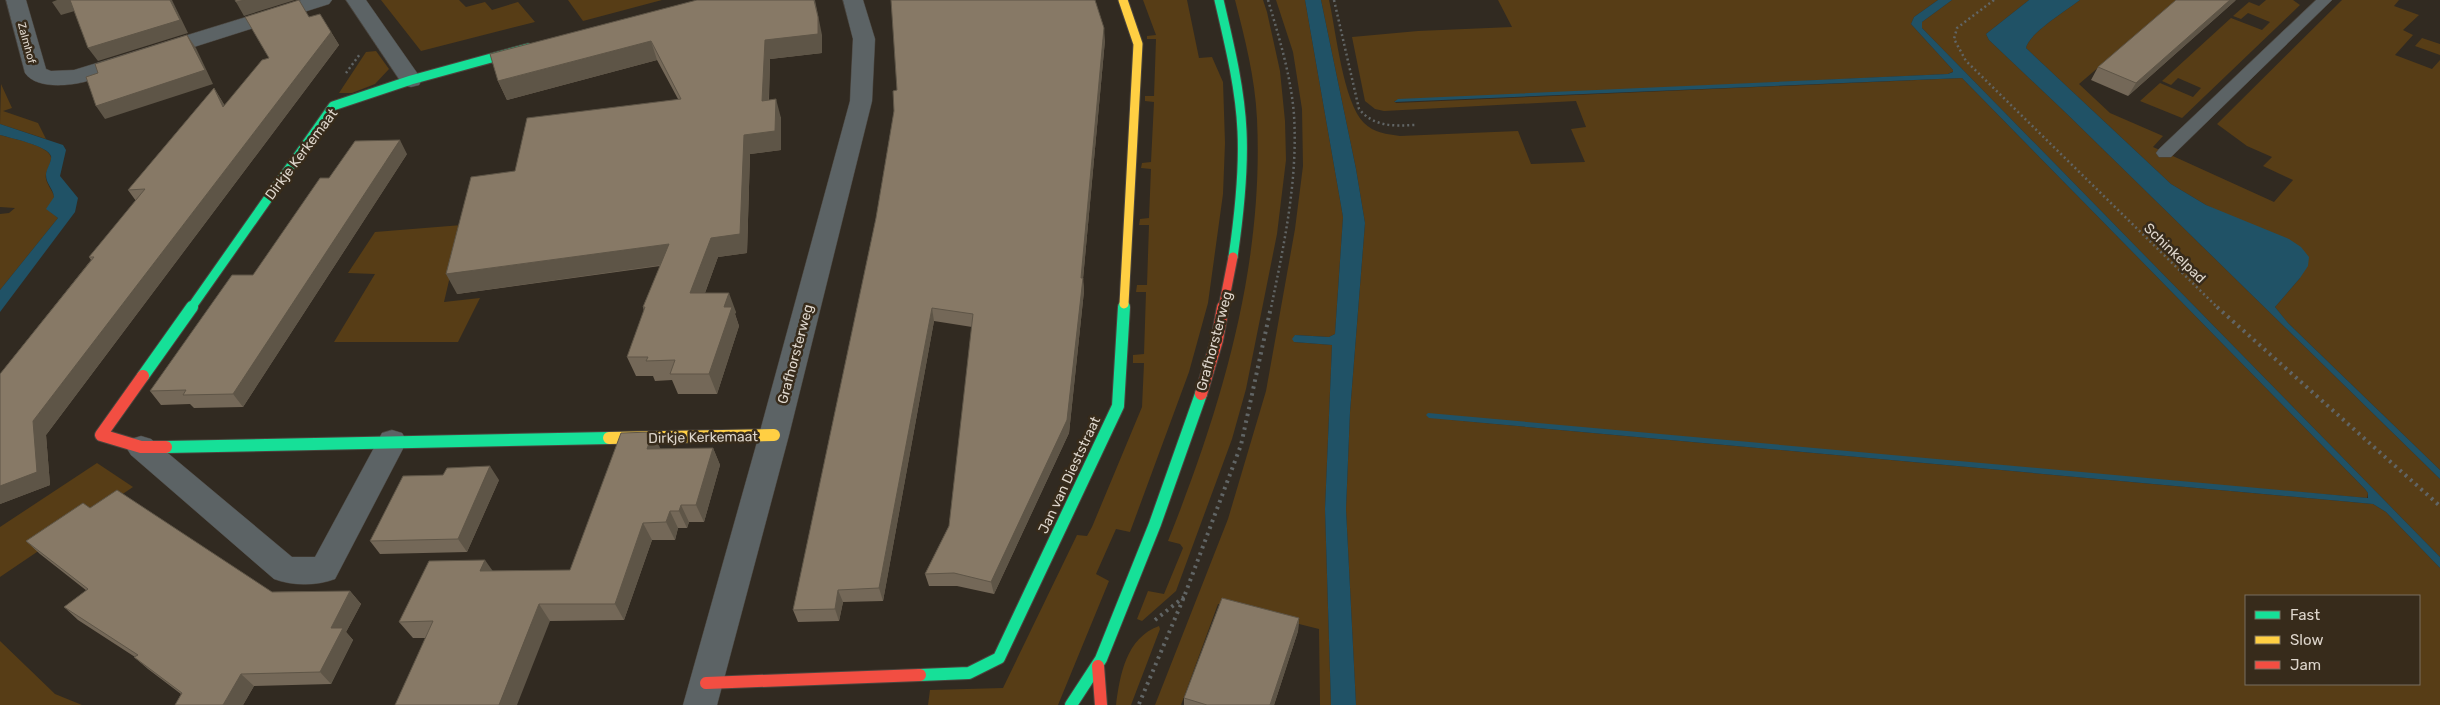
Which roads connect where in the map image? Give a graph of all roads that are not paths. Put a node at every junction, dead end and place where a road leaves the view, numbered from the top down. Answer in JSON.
{"nodes":[{"id":1,"x":16,"y":0,"type":"edge"},
{"id":2,"x":322,"y":0,"type":"edge"},
{"id":3,"x":356,"y":0,"type":"edge"},
{"id":4,"x":852,"y":0,"type":"edge"},
{"id":5,"x":1123,"y":0,"type":"edge"},
{"id":6,"x":1219,"y":0,"type":"edge"},
{"id":7,"x":2325,"y":0,"type":"edge"},
{"id":8,"x":537,"y":46,"type":"edge"},
{"id":9,"x":411,"y":80,"type":"junction"},
{"id":10,"x":2165,"y":153,"type":"dead end"},
{"id":11,"x":774,"y":435,"type":"junction"},
{"id":12,"x":392,"y":441,"type":"junction"},
{"id":13,"x":140,"y":447,"type":"junction"},
{"id":14,"x":1098,"y":666,"type":"junction"},
{"id":15,"x":703,"y":694,"type":"edge"},
{"id":16,"x":1071,"y":705,"type":"edge"},
{"id":17,"x":1100,"y":705,"type":"edge"}],
"edges":[{"from":1,"to":2,"type":"street","name":"Zalmhof"},
{"from":3,"to":9,"type":"street"},
{"from":4,"to":11,"type":"street","name":"Grafhorsterweg"},
{"from":5,"to":15,"type":"street","name":"Jan van Dieststraat"},
{"from":6,"to":14,"type":"street","name":"Grafhorsterweg"},
{"from":7,"to":10,"type":"lane"},
{"from":8,"to":9,"type":"street","name":"Dirkje Kerkemaat"},
{"from":9,"to":13,"type":"street","name":"Dirkje Kerkemaat"},
{"from":11,"to":12,"type":"street","name":"Dirkje Kerkemaat"},
{"from":11,"to":15,"type":"street","name":"Grafhorsterweg"},
{"from":12,"to":13,"type":"street","name":"Dirkje Kerkemaat"},
{"from":12,"to":13,"type":"street","name":"Dirkje Kerkemaat"},
{"from":14,"to":16,"type":"street","name":"Grafhorsterweg"},
{"from":14,"to":17,"type":"street","name":"Grafhorsterweg"}]}
